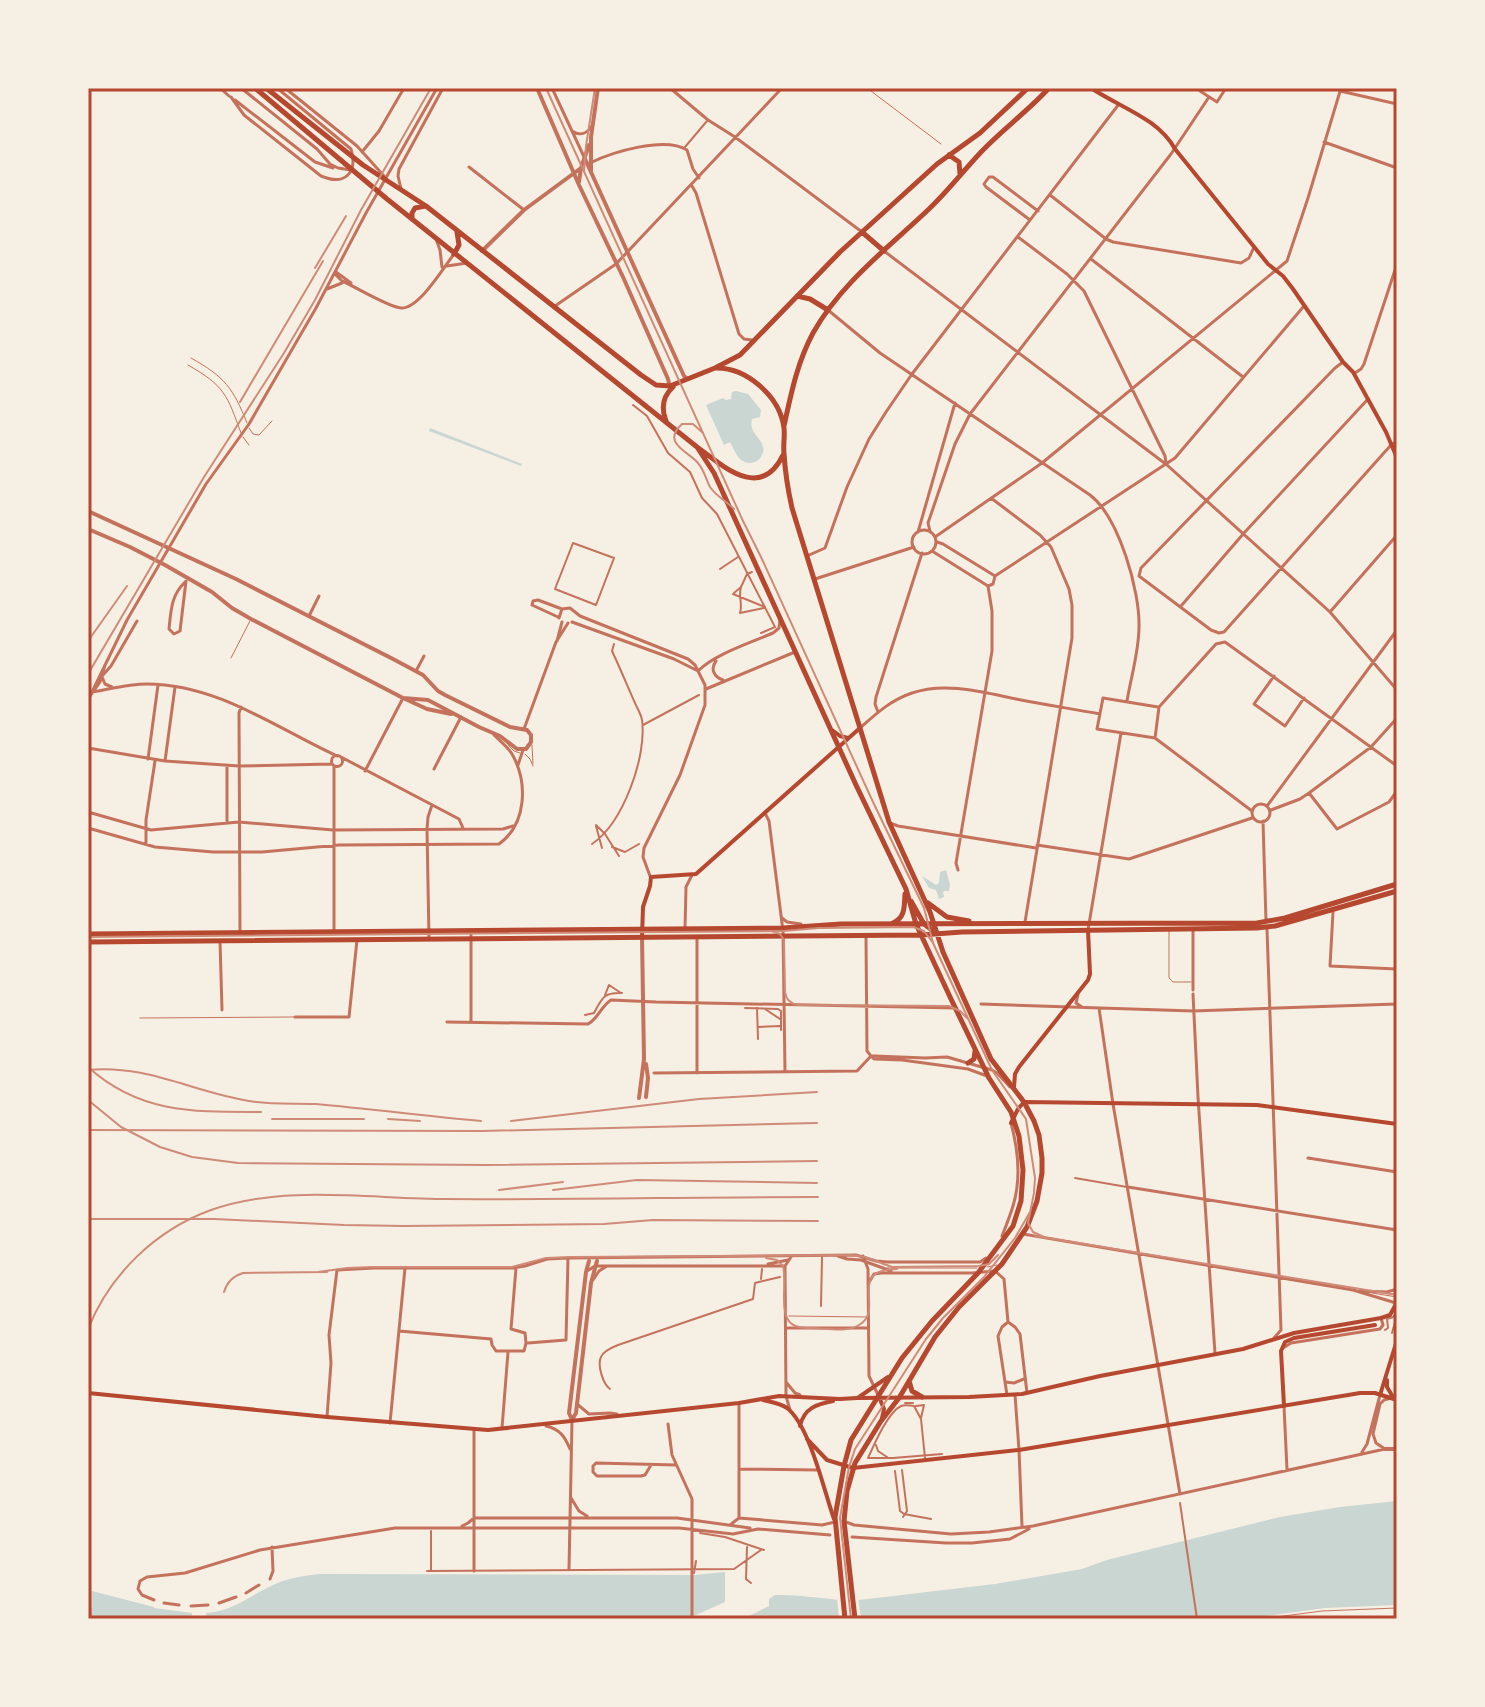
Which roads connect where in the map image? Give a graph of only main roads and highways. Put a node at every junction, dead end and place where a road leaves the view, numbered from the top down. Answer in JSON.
{"nodes":[{"id":1,"x":255,"y":88,"type":"edge"},
{"id":2,"x":266,"y":88,"type":"edge"},
{"id":3,"x":1028,"y":88,"type":"edge"},
{"id":4,"x":1049,"y":88,"type":"edge"},
{"id":5,"x":1091,"y":88,"type":"edge"},
{"id":6,"x":949,"y":155,"type":"junction"},
{"id":7,"x":960,"y":175,"type":"junction"},
{"id":8,"x":426,"y":206,"type":"junction"},
{"id":9,"x":412,"y":219,"type":"junction"},
{"id":10,"x":456,"y":230,"type":"junction"},
{"id":11,"x":862,"y":232,"type":"junction"},
{"id":12,"x":884,"y":251,"type":"junction"},
{"id":13,"x":454,"y":254,"type":"junction"},
{"id":14,"x":796,"y":296,"type":"junction"},
{"id":15,"x":828,"y":310,"type":"junction"},
{"id":16,"x":715,"y":368,"type":"junction"},
{"id":17,"x":668,"y":388,"type":"junction"},
{"id":18,"x":666,"y":422,"type":"junction"},
{"id":19,"x":784,"y":427,"type":"junction"},
{"id":20,"x":697,"y":447,"type":"junction"},
{"id":21,"x":784,"y":452,"type":"junction"},
{"id":22,"x":1397,"y":458,"type":"edge"},
{"id":23,"x":860,"y":728,"type":"junction"},
{"id":24,"x":830,"y":729,"type":"junction"},
{"id":25,"x":848,"y":738,"type":"junction"},
{"id":26,"x":838,"y":746,"type":"junction"},
{"id":27,"x":1397,"y":884,"type":"edge"},
{"id":28,"x":906,"y":889,"type":"junction"},
{"id":29,"x":1397,"y":891,"type":"edge"},
{"id":30,"x":924,"y":900,"type":"junction"},
{"id":31,"x":892,"y":923,"type":"junction"},
{"id":32,"x":985,"y":923,"type":"junction"},
{"id":33,"x":920,"y":924,"type":"junction"},
{"id":34,"x":935,"y":924,"type":"junction"},
{"id":35,"x":1266,"y":924,"type":"junction"},
{"id":36,"x":1089,"y":926,"type":"junction"},
{"id":37,"x":642,"y":929,"type":"junction"},
{"id":38,"x":937,"y":933,"type":"junction"},
{"id":39,"x":88,"y":934,"type":"edge"},
{"id":40,"x":921,"y":935,"type":"junction"},
{"id":41,"x":642,"y":937,"type":"junction"},
{"id":42,"x":147,"y":938,"type":"junction"},
{"id":43,"x":88,"y":942,"type":"edge"},
{"id":44,"x":975,"y":1050,"type":"junction"},
{"id":45,"x":968,"y":1063,"type":"road end"},
{"id":46,"x":1016,"y":1092,"type":"junction"},
{"id":47,"x":1024,"y":1102,"type":"junction"},
{"id":48,"x":1012,"y":1121,"type":"junction"},
{"id":49,"x":1397,"y":1124,"type":"edge"},
{"id":50,"x":1397,"y":1301,"type":"edge"},
{"id":51,"x":1375,"y":1325,"type":"dead end"},
{"id":52,"x":1294,"y":1338,"type":"junction"},
{"id":53,"x":1397,"y":1340,"type":"edge"},
{"id":54,"x":1269,"y":1342,"type":"junction"},
{"id":55,"x":891,"y":1374,"type":"junction"},
{"id":56,"x":1387,"y":1374,"type":"junction"},
{"id":57,"x":909,"y":1381,"type":"junction"},
{"id":58,"x":88,"y":1393,"type":"edge"},
{"id":59,"x":1380,"y":1395,"type":"junction"},
{"id":60,"x":879,"y":1397,"type":"junction"},
{"id":61,"x":922,"y":1397,"type":"junction"},
{"id":62,"x":857,"y":1398,"type":"junction"},
{"id":63,"x":899,"y":1398,"type":"junction"},
{"id":64,"x":761,"y":1399,"type":"junction"},
{"id":65,"x":840,"y":1399,"type":"junction"},
{"id":66,"x":1395,"y":1399,"type":"edge"},
{"id":67,"x":1284,"y":1406,"type":"junction"},
{"id":68,"x":881,"y":1421,"type":"junction"},
{"id":69,"x":800,"y":1426,"type":"junction"},
{"id":70,"x":807,"y":1439,"type":"junction"},
{"id":71,"x":844,"y":1466,"type":"junction"},
{"id":72,"x":853,"y":1468,"type":"junction"},
{"id":73,"x":835,"y":1522,"type":"junction"},
{"id":74,"x":845,"y":1619,"type":"edge"},
{"id":75,"x":855,"y":1619,"type":"edge"}],
"edges":[{"from":1,"to":9,"type":"main road"},
{"from":2,"to":8,"type":"main road"},
{"from":3,"to":6,"type":"main road"},
{"from":4,"to":7,"type":"main road"},
{"from":5,"to":22,"type":"main road"},
{"from":6,"to":7,"type":"main road"},
{"from":6,"to":11,"type":"main road"},
{"from":7,"to":12,"type":"main road"},
{"from":8,"to":9,"type":"main road"},
{"from":8,"to":10,"type":"main road"},
{"from":9,"to":13,"type":"main road"},
{"from":10,"to":13,"type":"main road"},
{"from":10,"to":17,"type":"main road"},
{"from":11,"to":12,"type":"main road"},
{"from":11,"to":14,"type":"main road"},
{"from":12,"to":15,"type":"main road"},
{"from":13,"to":18,"type":"main road"},
{"from":14,"to":15,"type":"main road"},
{"from":14,"to":16,"type":"main road"},
{"from":15,"to":19,"type":"main road"},
{"from":16,"to":17,"type":"main road"},
{"from":16,"to":19,"type":"main road"},
{"from":17,"to":18,"type":"main road"},
{"from":18,"to":20,"type":"main road"},
{"from":19,"to":21,"type":"main road"},
{"from":20,"to":21,"type":"main road"},
{"from":20,"to":24,"type":"main road"},
{"from":21,"to":23,"type":"main road"},
{"from":23,"to":25,"type":"main road"},
{"from":23,"to":30,"type":"main road"},
{"from":24,"to":25,"type":"main road"},
{"from":24,"to":26,"type":"main road"},
{"from":25,"to":26,"type":"main road"},
{"from":26,"to":28,"type":"main road"},
{"from":26,"to":37,"type":"main road"},
{"from":27,"to":35,"type":"main road"},
{"from":28,"to":31,"type":"main road"},
{"from":28,"to":33,"type":"main road"},
{"from":29,"to":35,"type":"main road"},
{"from":30,"to":32,"type":"main road"},
{"from":30,"to":34,"type":"main road"},
{"from":31,"to":33,"type":"main road"},
{"from":31,"to":37,"type":"main road"},
{"from":32,"to":34,"type":"main road"},
{"from":32,"to":36,"type":"main road"},
{"from":33,"to":34,"type":"main road"},
{"from":33,"to":38,"type":"main road"},
{"from":33,"to":40,"type":"main road"},
{"from":34,"to":38,"type":"main road"},
{"from":35,"to":36,"type":"main road"},
{"from":35,"to":36,"type":"main road"},
{"from":36,"to":38,"type":"main road"},
{"from":36,"to":46,"type":"main road"},
{"from":37,"to":41,"type":"main road"},
{"from":37,"to":42,"type":"main road"},
{"from":38,"to":40,"type":"main road"},
{"from":38,"to":46,"type":"main road"},
{"from":39,"to":42,"type":"main road"},
{"from":40,"to":41,"type":"main road"},
{"from":40,"to":44,"type":"main road"},
{"from":41,"to":42,"type":"main road"},
{"from":42,"to":43,"type":"main road"},
{"from":44,"to":45,"type":"main road"},
{"from":44,"to":48,"type":"main road"},
{"from":46,"to":47,"type":"main road"},
{"from":47,"to":48,"type":"main road"},
{"from":47,"to":49,"type":"main road"},
{"from":47,"to":57,"type":"main road"},
{"from":48,"to":55,"type":"main road"},
{"from":50,"to":54,"type":"main road"},
{"from":51,"to":52,"type":"main road"},
{"from":52,"to":54,"type":"main road"},
{"from":52,"to":67,"type":"main road"},
{"from":53,"to":56,"type":"main road"},
{"from":54,"to":61,"type":"main road"},
{"from":55,"to":60,"type":"main road"},
{"from":55,"to":62,"type":"main road"},
{"from":56,"to":59,"type":"main road"},
{"from":56,"to":66,"type":"main road"},
{"from":57,"to":61,"type":"main road"},
{"from":57,"to":63,"type":"main road"},
{"from":58,"to":64,"type":"main road"},
{"from":59,"to":66,"type":"main road"},
{"from":59,"to":67,"type":"main road"},
{"from":60,"to":62,"type":"main road"},
{"from":60,"to":63,"type":"main road"},
{"from":60,"to":68,"type":"main road"},
{"from":60,"to":71,"type":"main road"},
{"from":61,"to":63,"type":"main road"},
{"from":62,"to":65,"type":"main road"},
{"from":63,"to":68,"type":"main road"},
{"from":64,"to":65,"type":"main road"},
{"from":64,"to":69,"type":"main road"},
{"from":65,"to":69,"type":"main road"},
{"from":67,"to":72,"type":"main road"},
{"from":68,"to":72,"type":"main road"},
{"from":69,"to":70,"type":"main road"},
{"from":70,"to":71,"type":"main road"},
{"from":70,"to":73,"type":"main road"},
{"from":71,"to":72,"type":"main road"},
{"from":71,"to":73,"type":"main road"},
{"from":72,"to":75,"type":"main road"},
{"from":73,"to":74,"type":"main road"}]}
